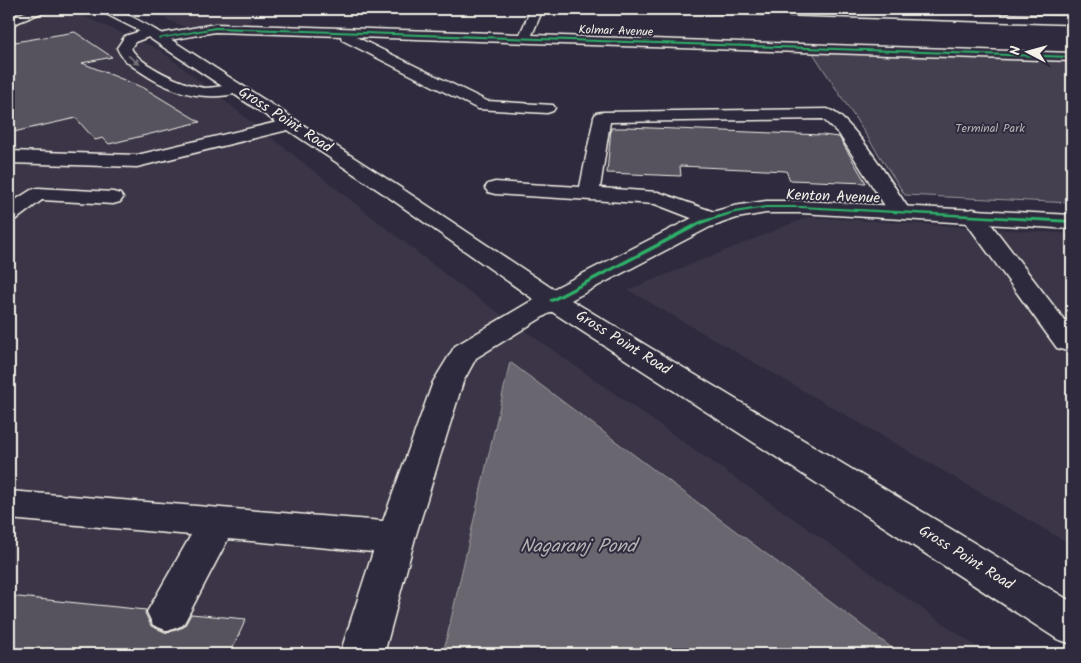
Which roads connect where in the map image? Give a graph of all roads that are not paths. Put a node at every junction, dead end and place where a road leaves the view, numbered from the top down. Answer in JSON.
{"nodes":[{"id":1,"x":19,"y":9,"type":"edge"},
{"id":2,"x":42,"y":9,"type":"edge"},
{"id":3,"x":124,"y":9,"type":"edge"},
{"id":4,"x":537,"y":9,"type":"edge"},
{"id":5,"x":688,"y":9,"type":"edge"},
{"id":6,"x":1042,"y":9,"type":"edge"},
{"id":7,"x":106,"y":10,"type":"edge"},
{"id":8,"x":9,"y":12,"type":"edge"},
{"id":9,"x":231,"y":18,"type":"dead end"},
{"id":10,"x":1067,"y":20,"type":"edge"},
{"id":11,"x":9,"y":22,"type":"edge"},
{"id":12,"x":1072,"y":26,"type":"edge"},
{"id":13,"x":216,"y":28,"type":"junction"},
{"id":14,"x":339,"y":32,"type":"junction"},
{"id":15,"x":154,"y":35,"type":"junction"},
{"id":16,"x":524,"y":39,"type":"junction"},
{"id":17,"x":1072,"y":57,"type":"edge"},
{"id":18,"x":238,"y":89,"type":"junction"},
{"id":19,"x":546,"y":108,"type":"dead end"},
{"id":20,"x":290,"y":124,"type":"junction"},
{"id":21,"x":9,"y":156,"type":"edge"},
{"id":22,"x":495,"y":188,"type":"dead end"},
{"id":23,"x":589,"y":194,"type":"junction"},
{"id":24,"x":113,"y":198,"type":"dead end"},
{"id":25,"x":900,"y":212,"type":"junction"},
{"id":26,"x":9,"y":214,"type":"edge"},
{"id":27,"x":973,"y":216,"type":"junction"},
{"id":28,"x":712,"y":219,"type":"junction"},
{"id":29,"x":1072,"y":222,"type":"edge"},
{"id":30,"x":552,"y":300,"type":"junction"},
{"id":31,"x":1067,"y":342,"type":"dead end"},
{"id":32,"x":9,"y":505,"type":"edge"},
{"id":33,"x":218,"y":522,"type":"junction"},
{"id":34,"x":396,"y":538,"type":"junction"},
{"id":35,"x":168,"y":612,"type":"dead end"},
{"id":36,"x":1072,"y":625,"type":"edge"},
{"id":37,"x":362,"y":654,"type":"edge"}],
"edges":[{"from":1,"to":8,"type":"main road"},
{"from":2,"to":11,"type":"main road"},
{"from":3,"to":7,"type":"main road"},
{"from":4,"to":16,"type":"main road"},
{"from":5,"to":10,"type":"main road"},
{"from":6,"to":10,"type":"main road"},
{"from":7,"to":15,"type":"main road","name":"Gross Point Road"},
{"from":9,"to":13,"type":"main road"},
{"from":10,"to":12,"type":"main road"},
{"from":13,"to":14,"type":"main road","name":"Kolmar Avenue"},
{"from":13,"to":15,"type":"main road","name":"Kolmar Avenue"},
{"from":14,"to":16,"type":"main road","name":"Kolmar Avenue"},
{"from":14,"to":19,"type":"main road"},
{"from":15,"to":18,"type":"main road","name":"Gross Point Road"},
{"from":15,"to":18,"type":"main road","name":"Kolmar Avenue","one_way":true},
{"from":16,"to":17,"type":"main road","name":"Kolmar Avenue"},
{"from":18,"to":20,"type":"main road","name":"Gross Point Road"},
{"from":20,"to":21,"type":"main road"},
{"from":20,"to":30,"type":"main road","name":"Gross Point Road"},
{"from":22,"to":23,"type":"main road"},
{"from":23,"to":25,"type":"main road"},
{"from":23,"to":28,"type":"main road"},
{"from":24,"to":26,"type":"main road"},
{"from":25,"to":27,"type":"main road","name":"Kenton Avenue"},
{"from":25,"to":28,"type":"main road","name":"Kenton Avenue"},
{"from":27,"to":29,"type":"main road","name":"Kenton Avenue"},
{"from":27,"to":31,"type":"main road"},
{"from":28,"to":30,"type":"main road","name":"Kenton Avenue"},
{"from":30,"to":34,"type":"main road","name":"Kenton Avenue"},
{"from":30,"to":36,"type":"main road","name":"Gross Point Road"},
{"from":32,"to":33,"type":"main road"},
{"from":33,"to":34,"type":"main road"},
{"from":33,"to":35,"type":"main road"},
{"from":34,"to":37,"type":"main road","name":"Kenton Avenue"}]}
